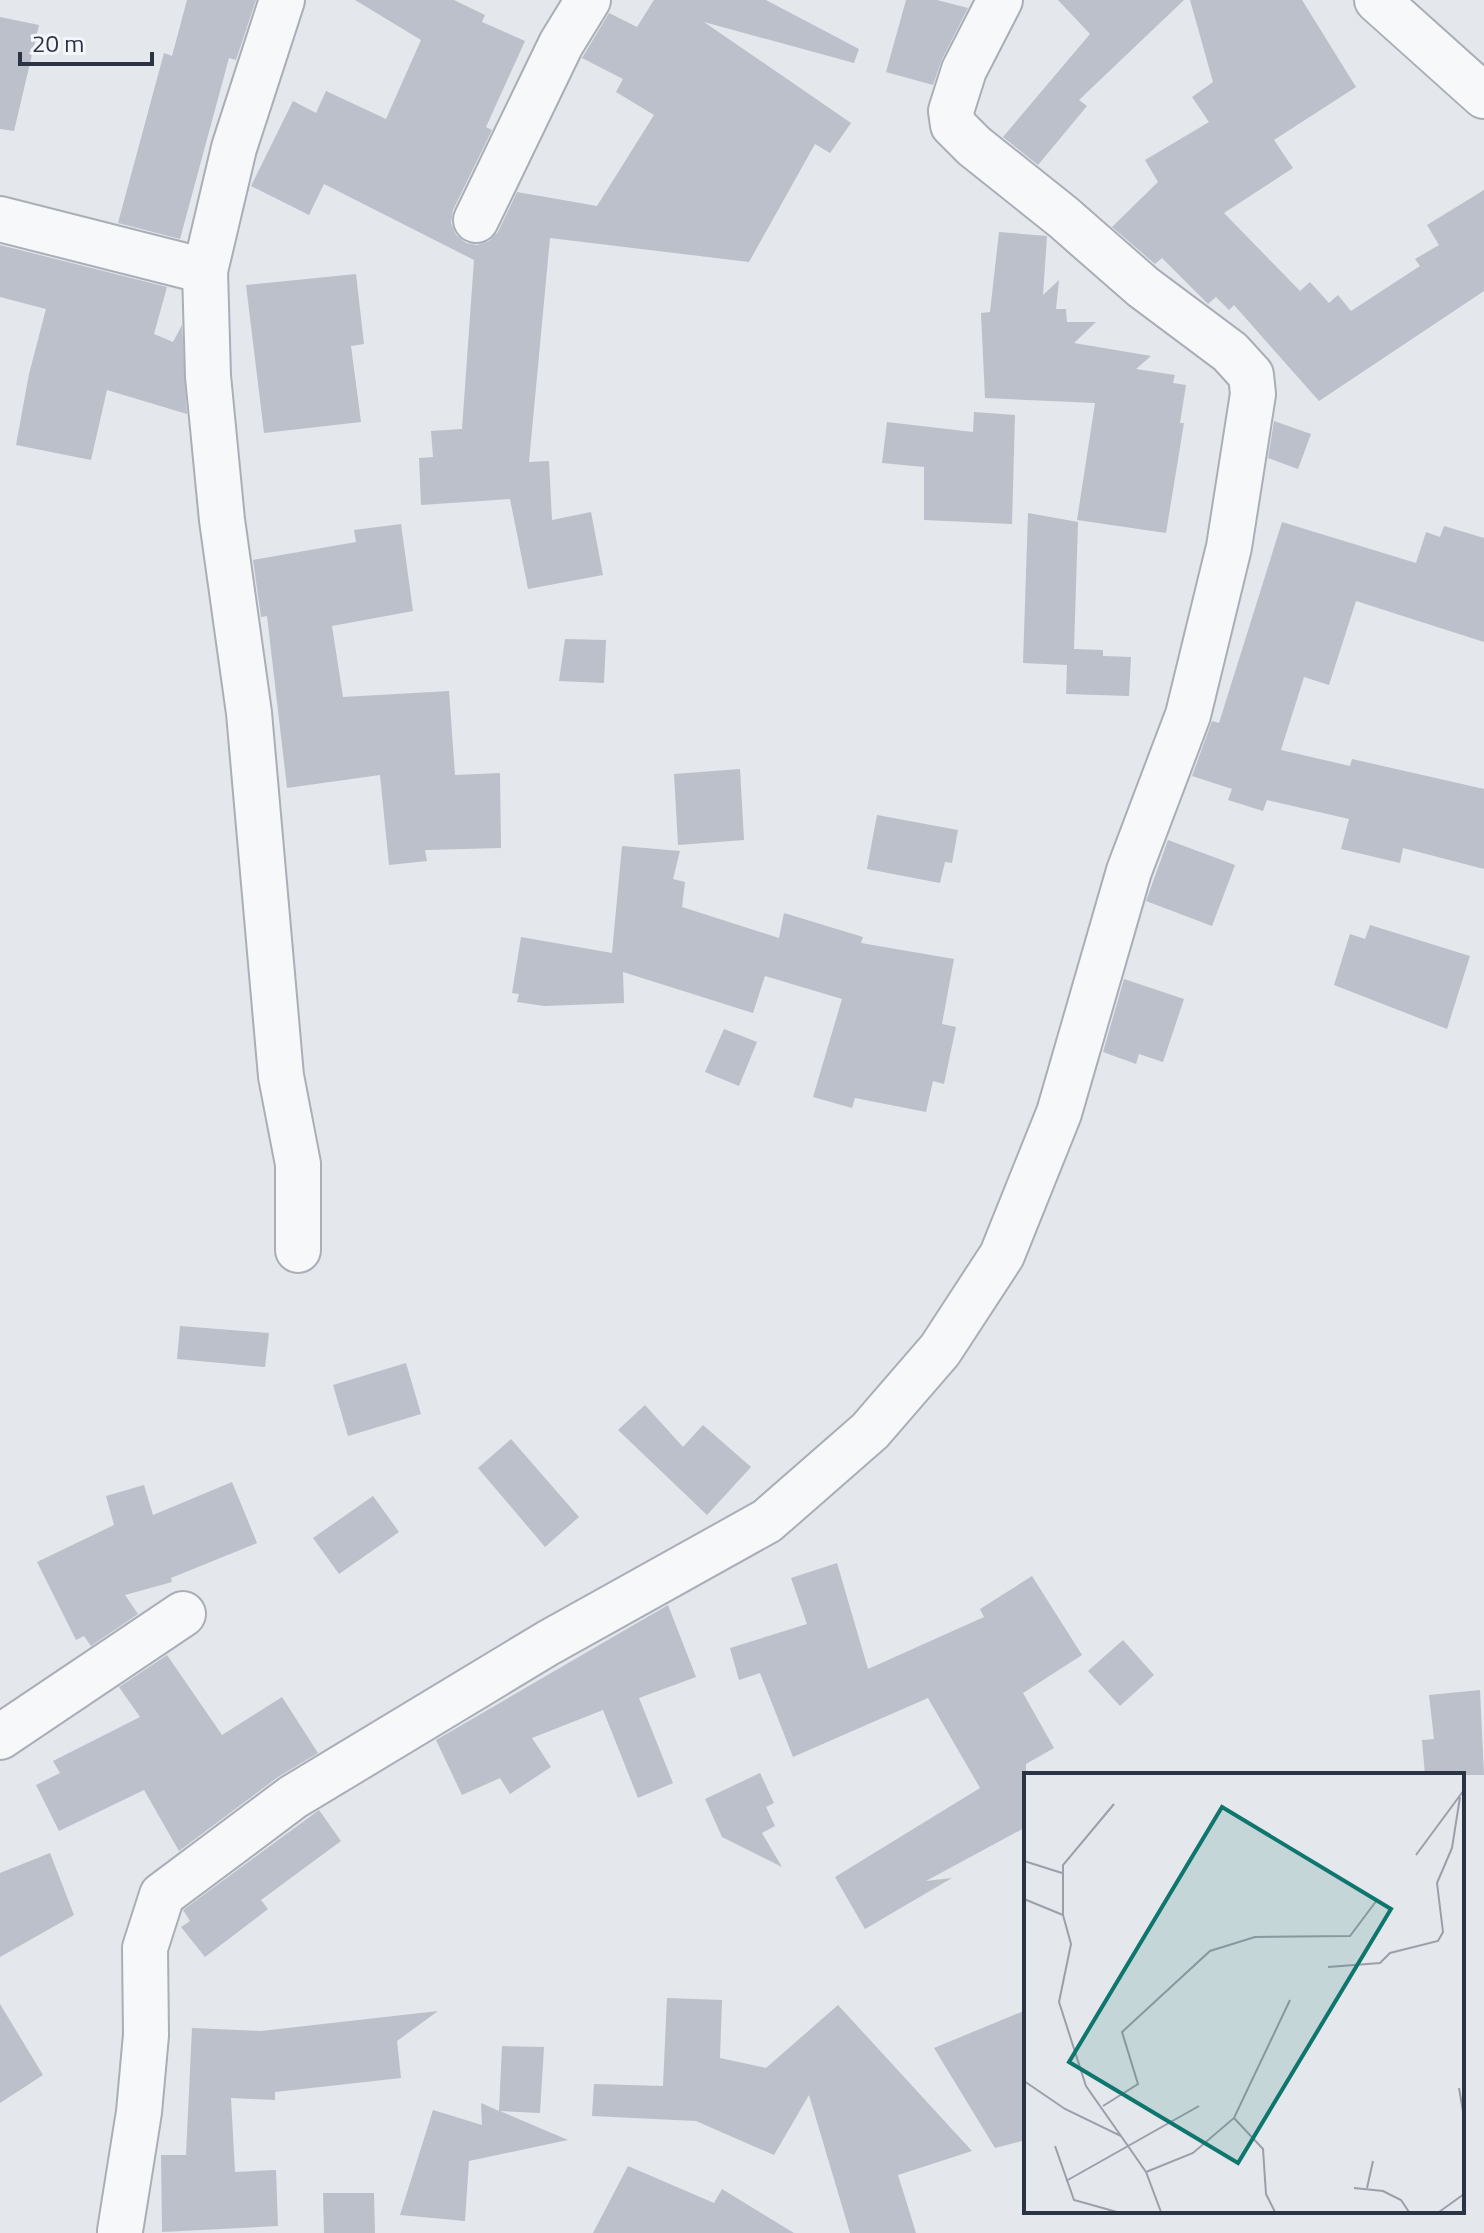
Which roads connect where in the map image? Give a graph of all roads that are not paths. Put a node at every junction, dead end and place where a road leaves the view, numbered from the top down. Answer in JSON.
{"nodes":[{"id":1,"x":282,"y":0,"type":"edge"},
{"id":2,"x":588,"y":0,"type":"edge"},
{"id":3,"x":1000,"y":0,"type":"edge"},
{"id":4,"x":1377,"y":0,"type":"edge"},
{"id":5,"x":1484,"y":96,"type":"edge"},
{"id":6,"x":0,"y":219,"type":"edge"},
{"id":7,"x":476,"y":220,"type":"dead end"},
{"id":8,"x":205,"y":271,"type":"junction"},
{"id":9,"x":298,"y":1250,"type":"dead end"},
{"id":10,"x":183,"y":1614,"type":"dead end"},
{"id":11,"x":0,"y":1737,"type":"edge"},
{"id":12,"x":120,"y":2231,"type":"edge"}],
"edges":[{"from":1,"to":8,"type":"street"},
{"from":2,"to":7,"type":"street"},
{"from":3,"to":12,"type":"street"},
{"from":4,"to":5,"type":"street"},
{"from":6,"to":8,"type":"street"},
{"from":8,"to":9,"type":"street"},
{"from":10,"to":11,"type":"street"}]}
